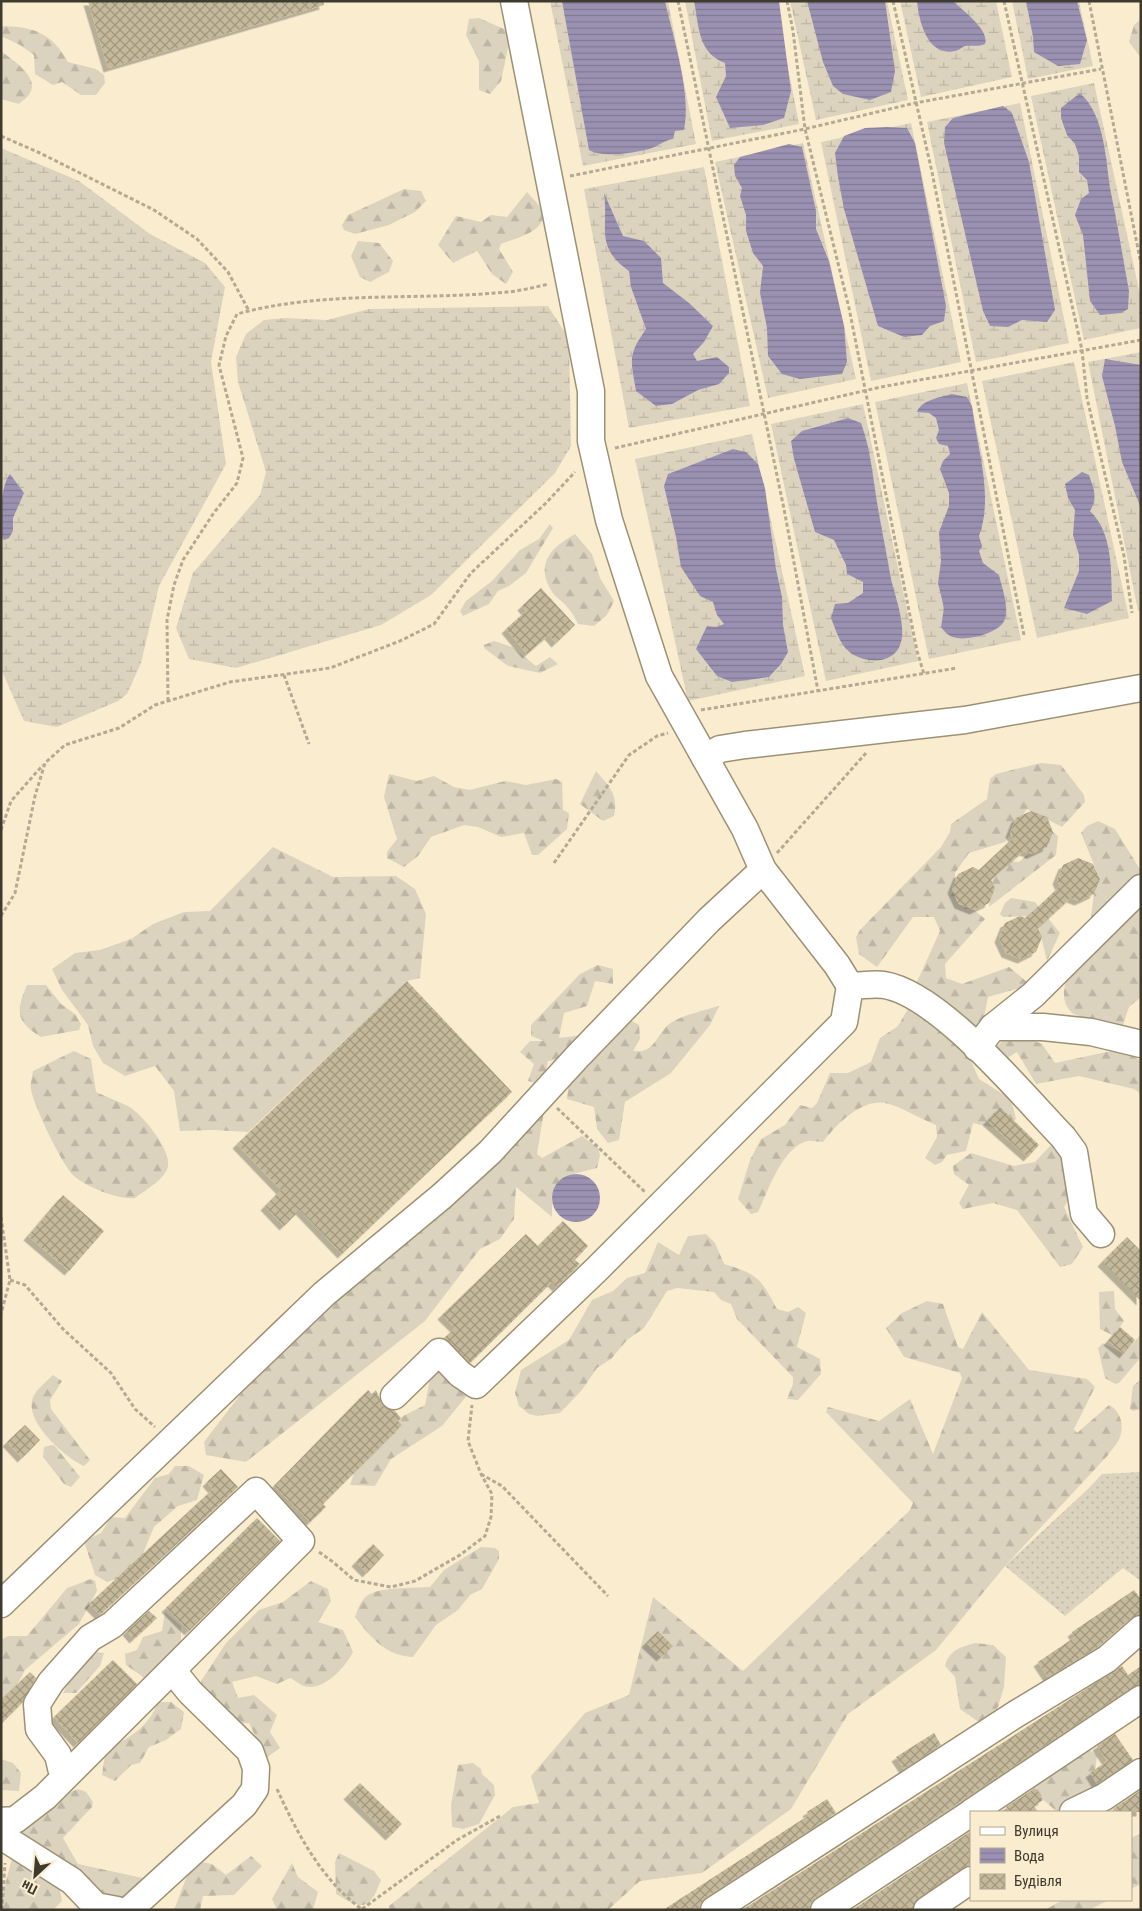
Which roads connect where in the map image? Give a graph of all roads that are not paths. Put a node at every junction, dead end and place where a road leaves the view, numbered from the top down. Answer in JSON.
{"nodes":[{"id":1,"x":514,"y":1,"type":"edge"},
{"id":2,"x":1141,"y":688,"type":"edge"},
{"id":3,"x":705,"y":758,"type":"junction"},
{"id":4,"x":762,"y":870,"type":"junction"},
{"id":5,"x":1141,"y":888,"type":"edge"},
{"id":6,"x":850,"y":986,"type":"junction"},
{"id":7,"x":993,"y":1027,"type":"junction"},
{"id":8,"x":1141,"y":1044,"type":"edge"},
{"id":9,"x":977,"y":1048,"type":"junction"},
{"id":10,"x":1101,"y":1234,"type":"dead end"},
{"id":11,"x":394,"y":1396,"type":"dead end"},
{"id":12,"x":5,"y":1593,"type":"edge"},
{"id":13,"x":1141,"y":1630,"type":"edge"},
{"id":14,"x":173,"y":1671,"type":"junction"},
{"id":15,"x":1141,"y":1699,"type":"edge"},
{"id":16,"x":1141,"y":1772,"type":"edge"},
{"id":17,"x":63,"y":1776,"type":"junction"},
{"id":18,"x":975,"y":1811,"type":"edge"},
{"id":19,"x":1075,"y":1811,"type":"edge"},
{"id":20,"x":970,"y":1814,"type":"edge"},
{"id":21,"x":3,"y":1833,"type":"edge"},
{"id":22,"x":970,"y":1881,"type":"edge"},
{"id":23,"x":117,"y":1910,"type":"edge"},
{"id":24,"x":129,"y":1910,"type":"edge"},
{"id":25,"x":714,"y":1910,"type":"edge"},
{"id":26,"x":824,"y":1910,"type":"edge"},
{"id":27,"x":927,"y":1910,"type":"edge"}],
"edges":[{"from":1,"to":3,"type":"street"},
{"from":2,"to":3,"type":"street"},
{"from":3,"to":4,"type":"street"},
{"from":4,"to":6,"type":"street"},
{"from":4,"to":12,"type":"street"},
{"from":5,"to":7,"type":"street"},
{"from":6,"to":9,"type":"street"},
{"from":6,"to":11,"type":"street"},
{"from":7,"to":8,"type":"street"},
{"from":7,"to":9,"type":"street"},
{"from":9,"to":10,"type":"street"},
{"from":13,"to":25,"type":"street"},
{"from":14,"to":17,"type":"street"},
{"from":14,"to":17,"type":"street"},
{"from":14,"to":24,"type":"street"},
{"from":15,"to":18,"type":"street"},
{"from":16,"to":19,"type":"street"},
{"from":17,"to":21,"type":"street"},
{"from":20,"to":26,"type":"street"},
{"from":21,"to":23,"type":"street"},
{"from":22,"to":27,"type":"street"}]}
